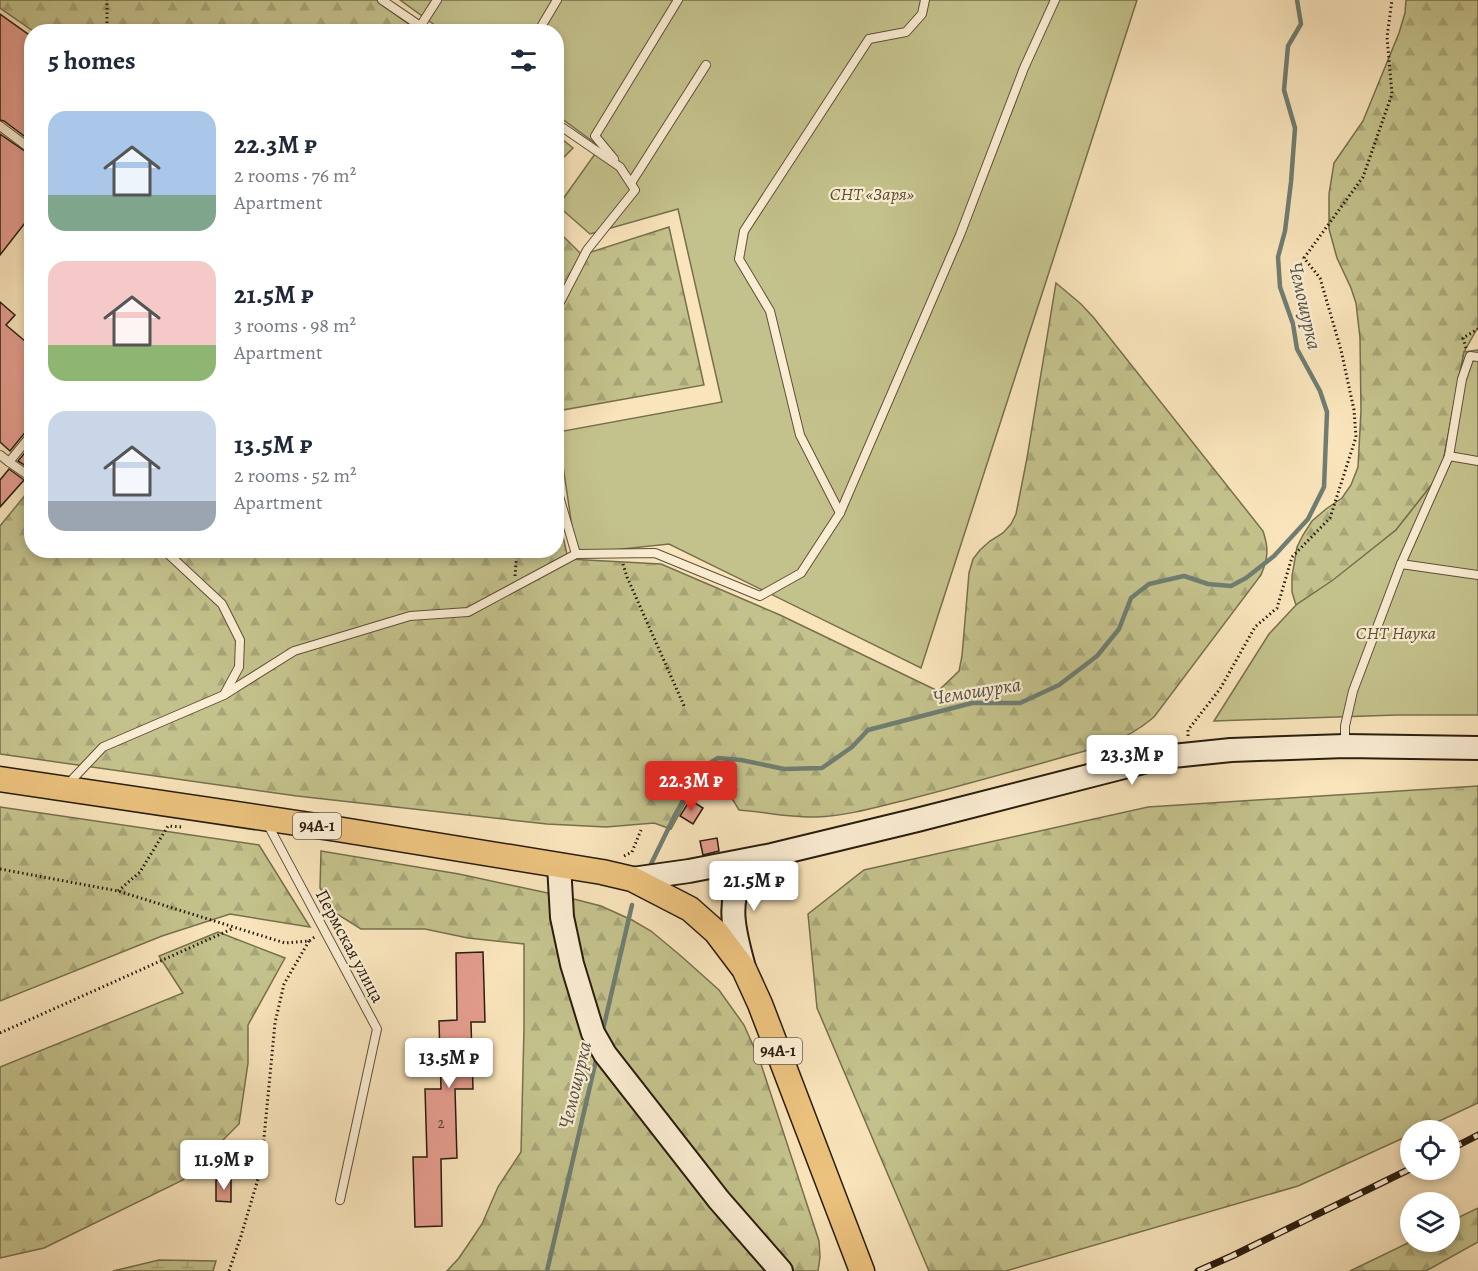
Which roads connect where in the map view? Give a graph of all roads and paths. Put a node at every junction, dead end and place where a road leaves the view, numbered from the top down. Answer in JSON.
{"nodes":[{"id":1,"x":107,"y":0,"type":"edge"},
{"id":2,"x":382,"y":0,"type":"edge"},
{"id":3,"x":437,"y":0,"type":"edge"},
{"id":4,"x":557,"y":0,"type":"edge"},
{"id":5,"x":678,"y":0,"type":"edge"},
{"id":6,"x":925,"y":0,"type":"edge"},
{"id":7,"x":1055,"y":0,"type":"edge"},
{"id":8,"x":1392,"y":0,"type":"edge"},
{"id":9,"x":106,"y":24,"type":"edge"},
{"id":10,"x":418,"y":24,"type":"edge"},
{"id":11,"x":422,"y":24,"type":"edge"},
{"id":12,"x":543,"y":24,"type":"edge"},
{"id":13,"x":706,"y":65,"type":"dead end"},
{"id":14,"x":0,"y":126,"type":"edge"},
{"id":15,"x":564,"y":128,"type":"edge"},
{"id":16,"x":24,"y":144,"type":"edge"},
{"id":17,"x":620,"y":167,"type":"junction"},
{"id":18,"x":630,"y":183,"type":"junction"},
{"id":19,"x":564,"y":295,"type":"edge"},
{"id":20,"x":1478,"y":329,"type":"edge"},
{"id":21,"x":1474,"y":357,"type":"edge"},
{"id":22,"x":24,"y":444,"type":"edge"},
{"id":23,"x":0,"y":454,"type":"edge"},
{"id":24,"x":1449,"y":456,"type":"junction"},
{"id":25,"x":1478,"y":461,"type":"edge"},
{"id":26,"x":9,"y":462,"type":"junction"},
{"id":27,"x":24,"y":472,"type":"edge"},
{"id":28,"x":564,"y":513,"type":"edge"},
{"id":29,"x":840,"y":513,"type":"junction"},
{"id":30,"x":576,"y":554,"type":"junction"},
{"id":31,"x":619,"y":554,"type":"junction"},
{"id":32,"x":173,"y":558,"type":"edge"},
{"id":33,"x":516,"y":558,"type":"edge"},
{"id":34,"x":1401,"y":564,"type":"junction"},
{"id":35,"x":1478,"y":575,"type":"edge"},
{"id":36,"x":514,"y":588,"type":"junction"},
{"id":37,"x":224,"y":695,"type":"junction"},
{"id":38,"x":685,"y":708,"type":"dead end"},
{"id":39,"x":1345,"y":746,"type":"junction"},
{"id":40,"x":1478,"y":748,"type":"edge"},
{"id":41,"x":1190,"y":754,"type":"junction"},
{"id":42,"x":0,"y":779,"type":"edge"},
{"id":43,"x":64,"y":788,"type":"junction"},
{"id":44,"x":264,"y":819,"type":"junction"},
{"id":45,"x":641,"y":830,"type":"dead end"},
{"id":46,"x":772,"y":855,"type":"junction"},
{"id":47,"x":617,"y":860,"type":"dead end"},
{"id":48,"x":559,"y":866,"type":"junction"},
{"id":49,"x":0,"y":869,"type":"edge"},
{"id":50,"x":633,"y":879,"type":"junction"},
{"id":51,"x":236,"y":927,"type":"junction"},
{"id":52,"x":324,"y":929,"type":"junction"},
{"id":53,"x":309,"y":941,"type":"junction"},
{"id":54,"x":744,"y":969,"type":"junction"},
{"id":55,"x":0,"y":1033,"type":"edge"},
{"id":56,"x":340,"y":1200,"type":"dead end"},
{"id":57,"x":229,"y":1271,"type":"edge"},
{"id":58,"x":781,"y":1271,"type":"edge"},
{"id":59,"x":862,"y":1271,"type":"edge"}],
"edges":[{"from":1,"to":9,"type":"path"},
{"from":2,"to":10,"type":"lane"},
{"from":3,"to":11,"type":"lane"},
{"from":4,"to":12,"type":"lane"},
{"from":5,"to":17,"type":"lane"},
{"from":6,"to":29,"type":"lane"},
{"from":7,"to":29,"type":"lane"},
{"from":8,"to":41,"type":"path"},
{"from":13,"to":18,"type":"lane"},
{"from":14,"to":16,"type":"lane"},
{"from":15,"to":17,"type":"lane"},
{"from":17,"to":18,"type":"lane"},
{"from":18,"to":19,"type":"lane"},
{"from":20,"to":21,"type":"path"},
{"from":21,"to":24,"type":"lane"},
{"from":22,"to":26,"type":"lane"},
{"from":23,"to":26,"type":"lane"},
{"from":24,"to":25,"type":"lane"},
{"from":24,"to":34,"type":"lane"},
{"from":26,"to":27,"type":"lane"},
{"from":28,"to":30,"type":"lane"},
{"from":29,"to":31,"type":"lane"},
{"from":30,"to":31,"type":"lane"},
{"from":30,"to":36,"type":"lane"},
{"from":31,"to":38,"type":"path"},
{"from":32,"to":37,"type":"lane"},
{"from":33,"to":36,"type":"path"},
{"from":34,"to":35,"type":"lane"},
{"from":34,"to":39,"type":"lane"},
{"from":36,"to":37,"type":"lane"},
{"from":37,"to":43,"type":"lane"},
{"from":39,"to":40,"type":"street"},
{"from":39,"to":41,"type":"street"},
{"from":41,"to":46,"type":"street"},
{"from":42,"to":43,"type":"main road","number":"94А-1"},
{"from":43,"to":44,"type":"main road","number":"94А-1"},
{"from":44,"to":48,"type":"main road","number":"94А-1"},
{"from":44,"to":52,"type":"lane","name":"Пермская улица"},
{"from":45,"to":47,"type":"path"},
{"from":46,"to":50,"type":"street"},
{"from":46,"to":54,"type":"street"},
{"from":48,"to":50,"type":"main road","number":"94А-1"},
{"from":48,"to":58,"type":"street"},
{"from":49,"to":51,"type":"path"},
{"from":50,"to":54,"type":"main road","number":"94А-1"},
{"from":51,"to":53,"type":"path"},
{"from":51,"to":55,"type":"path"},
{"from":52,"to":53,"type":"path"},
{"from":52,"to":56,"type":"lane","name":"Пермская улица"},
{"from":53,"to":57,"type":"path"},
{"from":54,"to":59,"type":"main road","number":"94А-1"}]}
